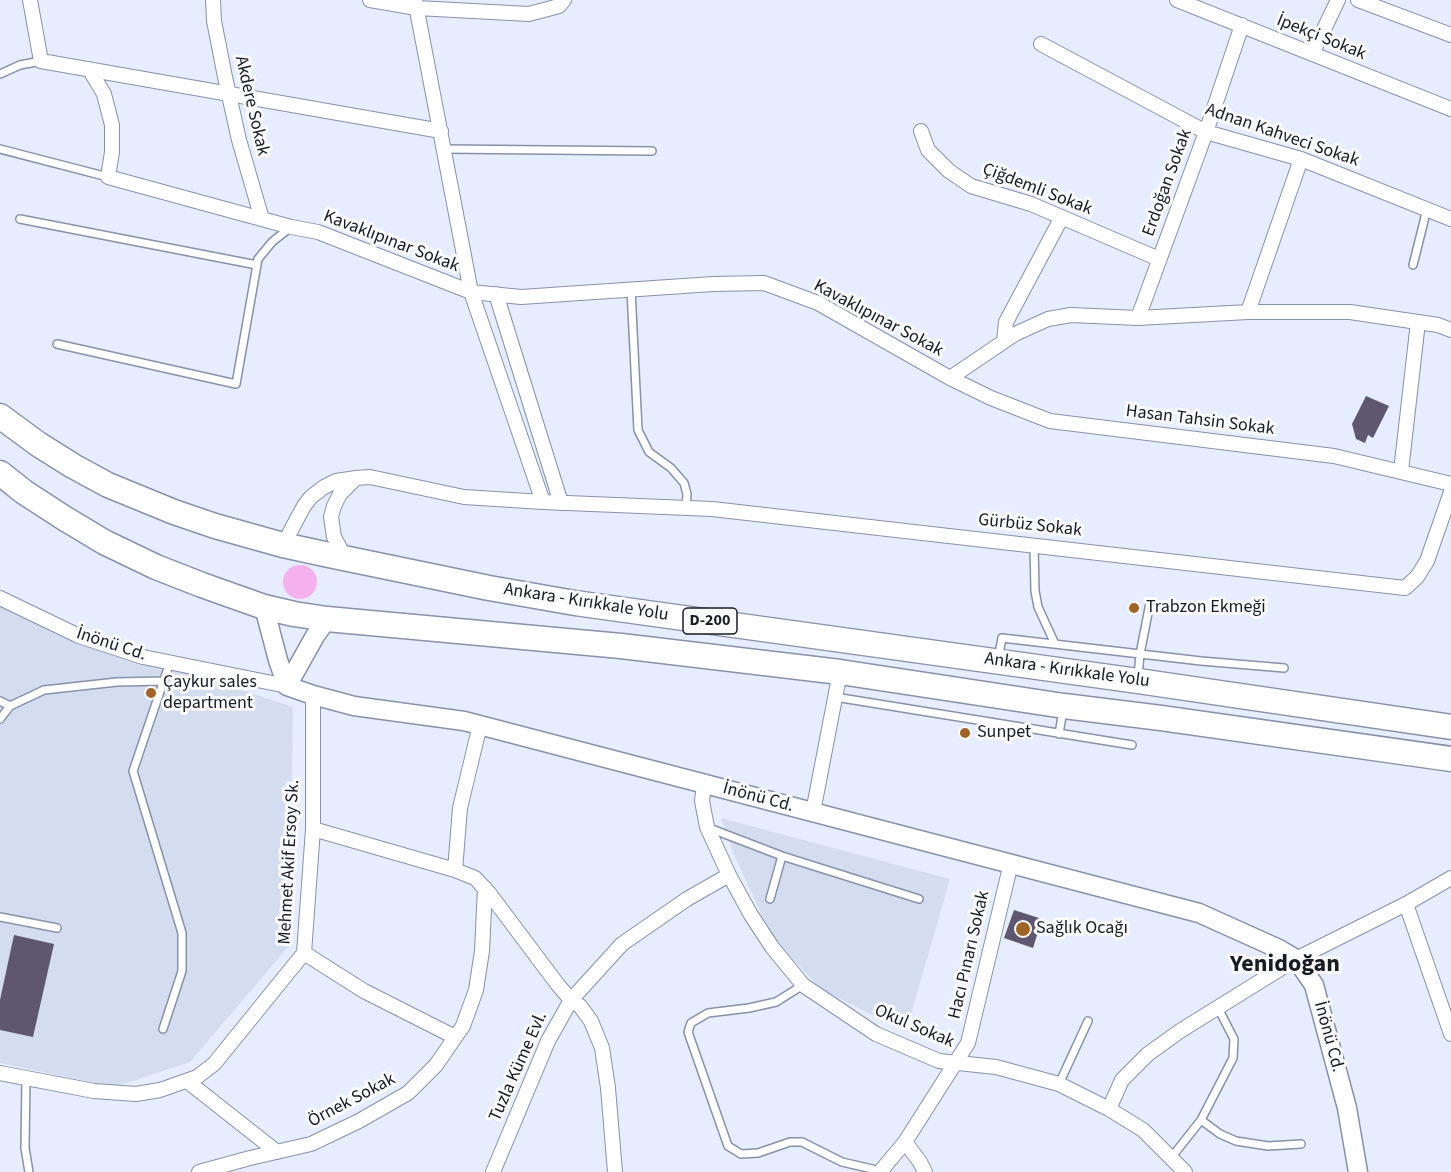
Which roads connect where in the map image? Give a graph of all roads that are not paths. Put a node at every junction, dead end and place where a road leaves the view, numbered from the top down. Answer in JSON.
{"nodes":[{"id":1,"x":30,"y":0,"type":"edge"},
{"id":2,"x":213,"y":0,"type":"edge"},
{"id":3,"x":370,"y":0,"type":"edge"},
{"id":4,"x":564,"y":0,"type":"edge"},
{"id":5,"x":1177,"y":0,"type":"edge"},
{"id":6,"x":1338,"y":0,"type":"edge"},
{"id":7,"x":1358,"y":0,"type":"edge"},
{"id":8,"x":416,"y":4,"type":"edge"},
{"id":9,"x":433,"y":4,"type":"edge"},
{"id":10,"x":1242,"y":26,"type":"junction"},
{"id":11,"x":1451,"y":35,"type":"edge"},
{"id":12,"x":1041,"y":44,"type":"dead end"},
{"id":13,"x":1312,"y":54,"type":"junction"},
{"id":14,"x":41,"y":61,"type":"junction"},
{"id":15,"x":88,"y":69,"type":"junction"},
{"id":16,"x":0,"y":74,"type":"edge"},
{"id":17,"x":229,"y":94,"type":"junction"},
{"id":18,"x":1451,"y":109,"type":"edge"},
{"id":19,"x":441,"y":131,"type":"junction"},
{"id":20,"x":921,"y":131,"type":"dead end"},
{"id":21,"x":1206,"y":132,"type":"junction"},
{"id":22,"x":0,"y":149,"type":"edge"},
{"id":23,"x":444,"y":149,"type":"junction"},
{"id":24,"x":652,"y":151,"type":"dead end"},
{"id":25,"x":1301,"y":159,"type":"junction"},
{"id":26,"x":108,"y":177,"type":"junction"},
{"id":27,"x":1427,"y":209,"type":"junction"},
{"id":28,"x":1062,"y":218,"type":"junction"},
{"id":29,"x":20,"y":219,"type":"dead end"},
{"id":30,"x":262,"y":219,"type":"junction"},
{"id":31,"x":1451,"y":219,"type":"edge"},
{"id":32,"x":291,"y":227,"type":"junction"},
{"id":33,"x":1159,"y":260,"type":"junction"},
{"id":34,"x":257,"y":265,"type":"junction"},
{"id":35,"x":1413,"y":265,"type":"dead end"},
{"id":36,"x":632,"y":290,"type":"junction"},
{"id":37,"x":471,"y":292,"type":"junction"},
{"id":38,"x":496,"y":294,"type":"junction"},
{"id":39,"x":1248,"y":312,"type":"junction"},
{"id":40,"x":1138,"y":318,"type":"junction"},
{"id":41,"x":1418,"y":322,"type":"junction"},
{"id":42,"x":1451,"y":330,"type":"edge"},
{"id":43,"x":1004,"y":341,"type":"junction"},
{"id":44,"x":57,"y":344,"type":"dead end"},
{"id":45,"x":950,"y":378,"type":"junction"},
{"id":46,"x":0,"y":416,"type":"edge"},
{"id":47,"x":1401,"y":471,"type":"junction"},
{"id":48,"x":0,"y":473,"type":"edge"},
{"id":49,"x":356,"y":478,"type":"junction"},
{"id":50,"x":1451,"y":484,"type":"edge"},
{"id":51,"x":1451,"y":492,"type":"edge"},
{"id":52,"x":543,"y":502,"type":"junction"},
{"id":53,"x":561,"y":503,"type":"junction"},
{"id":54,"x":686,"y":508,"type":"junction"},
{"id":55,"x":283,"y":545,"type":"junction"},
{"id":56,"x":1035,"y":545,"type":"junction"},
{"id":57,"x":346,"y":559,"type":"junction"},
{"id":58,"x":0,"y":598,"type":"edge"},
{"id":59,"x":1150,"y":603,"type":"dead end"},
{"id":60,"x":264,"y":607,"type":"junction"},
{"id":61,"x":327,"y":619,"type":"junction"},
{"id":62,"x":1055,"y":644,"type":"junction"},
{"id":63,"x":1140,"y":654,"type":"junction"},
{"id":64,"x":170,"y":662,"type":"junction"},
{"id":65,"x":998,"y":662,"type":"junction"},
{"id":66,"x":1284,"y":668,"type":"dead end"},
{"id":67,"x":840,"y":672,"type":"junction"},
{"id":68,"x":163,"y":681,"type":"junction"},
{"id":69,"x":1138,"y":681,"type":"junction"},
{"id":70,"x":287,"y":686,"type":"junction"},
{"id":71,"x":313,"y":695,"type":"junction"},
{"id":72,"x":835,"y":697,"type":"junction"},
{"id":73,"x":0,"y":701,"type":"edge"},
{"id":74,"x":10,"y":706,"type":"junction"},
{"id":75,"x":1064,"y":706,"type":"junction"},
{"id":76,"x":0,"y":719,"type":"edge"},
{"id":77,"x":480,"y":725,"type":"junction"},
{"id":78,"x":1451,"y":727,"type":"edge"},
{"id":79,"x":1059,"y":734,"type":"junction"},
{"id":80,"x":1132,"y":745,"type":"dead end"},
{"id":81,"x":1451,"y":759,"type":"edge"},
{"id":82,"x":704,"y":784,"type":"junction"},
{"id":83,"x":813,"y":812,"type":"junction"},
{"id":84,"x":706,"y":827,"type":"junction"},
{"id":85,"x":313,"y":829,"type":"junction"},
{"id":86,"x":782,"y":856,"type":"junction"},
{"id":87,"x":1011,"y":863,"type":"junction"},
{"id":88,"x":454,"y":870,"type":"junction"},
{"id":89,"x":729,"y":875,"type":"junction"},
{"id":90,"x":1451,"y":878,"type":"edge"},
{"id":91,"x":485,"y":888,"type":"junction"},
{"id":92,"x":919,"y":898,"type":"dead end"},
{"id":93,"x":770,"y":899,"type":"dead end"},
{"id":94,"x":1406,"y":904,"type":"junction"},
{"id":95,"x":0,"y":917,"type":"edge"},
{"id":96,"x":57,"y":928,"type":"dead end"},
{"id":97,"x":304,"y":953,"type":"junction"},
{"id":98,"x":1296,"y":959,"type":"junction"},
{"id":99,"x":803,"y":985,"type":"junction"},
{"id":100,"x":571,"y":1000,"type":"junction"},
{"id":101,"x":1218,"y":1008,"type":"junction"},
{"id":102,"x":1088,"y":1021,"type":"dead end"},
{"id":103,"x":163,"y":1029,"type":"dead end"},
{"id":104,"x":1451,"y":1034,"type":"edge"},
{"id":105,"x":455,"y":1037,"type":"junction"},
{"id":106,"x":956,"y":1064,"type":"junction"},
{"id":107,"x":0,"y":1073,"type":"edge"},
{"id":108,"x":26,"y":1078,"type":"junction"},
{"id":109,"x":187,"y":1081,"type":"junction"},
{"id":110,"x":1059,"y":1084,"type":"junction"},
{"id":111,"x":1109,"y":1109,"type":"junction"},
{"id":112,"x":1202,"y":1120,"type":"junction"},
{"id":113,"x":905,"y":1142,"type":"junction"},
{"id":114,"x":1301,"y":1144,"type":"dead end"},
{"id":115,"x":277,"y":1152,"type":"junction"},
{"id":116,"x":1171,"y":1158,"type":"junction"},
{"id":117,"x":29,"y":1172,"type":"edge"},
{"id":118,"x":200,"y":1172,"type":"edge"},
{"id":119,"x":493,"y":1172,"type":"edge"},
{"id":120,"x":615,"y":1172,"type":"edge"},
{"id":121,"x":881,"y":1172,"type":"edge"},
{"id":122,"x":925,"y":1172,"type":"edge"},
{"id":123,"x":1185,"y":1172,"type":"edge"},
{"id":124,"x":1358,"y":1172,"type":"edge"}],
"edges":[{"from":1,"to":14,"type":"street"},
{"from":2,"to":17,"type":"street","name":"Akdere Sokak"},
{"from":3,"to":8,"type":"street"},
{"from":4,"to":9,"type":"street"},
{"from":5,"to":10,"type":"street","name":"İpekçi Sokak"},
{"from":6,"to":13,"type":"street"},
{"from":7,"to":11,"type":"street"},
{"from":8,"to":9,"type":"street"},
{"from":8,"to":19,"type":"street"},
{"from":10,"to":13,"type":"street","name":"İpekçi Sokak"},
{"from":10,"to":21,"type":"street","name":"Erdoğan Sokak"},
{"from":12,"to":21,"type":"street","name":"Adnan Kahveci Sokak"},
{"from":13,"to":18,"type":"street","name":"İpekçi Sokak"},
{"from":14,"to":15,"type":"street"},
{"from":14,"to":16,"type":"lane"},
{"from":15,"to":17,"type":"street"},
{"from":15,"to":26,"type":"street"},
{"from":17,"to":19,"type":"street"},
{"from":17,"to":30,"type":"street","name":"Akdere Sokak"},
{"from":19,"to":23,"type":"street"},
{"from":20,"to":28,"type":"street","name":"Çiğdemli Sokak"},
{"from":21,"to":25,"type":"street","name":"Adnan Kahveci Sokak"},
{"from":21,"to":33,"type":"street","name":"Erdoğan Sokak"},
{"from":22,"to":26,"type":"lane"},
{"from":23,"to":24,"type":"lane"},
{"from":23,"to":37,"type":"street"},
{"from":25,"to":27,"type":"street","name":"Adnan Kahveci Sokak"},
{"from":25,"to":39,"type":"street"},
{"from":26,"to":30,"type":"street","name":"Kavaklıpınar Sokak"},
{"from":27,"to":31,"type":"street","name":"Adnan Kahveci Sokak"},
{"from":27,"to":35,"type":"lane"},
{"from":28,"to":33,"type":"street","name":"Çiğdemli Sokak"},
{"from":28,"to":43,"type":"street"},
{"from":29,"to":34,"type":"lane"},
{"from":30,"to":32,"type":"street","name":"Kavaklıpınar Sokak"},
{"from":32,"to":34,"type":"lane"},
{"from":32,"to":37,"type":"street","name":"Kavaklıpınar Sokak"},
{"from":33,"to":40,"type":"street","name":"Erdoğan Sokak"},
{"from":34,"to":44,"type":"lane"},
{"from":36,"to":38,"type":"street","name":"Kavaklıpınar Sokak"},
{"from":36,"to":45,"type":"street","name":"Kavaklıpınar Sokak"},
{"from":36,"to":54,"type":"lane"},
{"from":37,"to":38,"type":"street","name":"Kavaklıpınar Sokak"},
{"from":37,"to":52,"type":"street"},
{"from":38,"to":53,"type":"street"},
{"from":39,"to":40,"type":"street","name":"Kavaklıpınar Sokak"},
{"from":39,"to":41,"type":"street","name":"Kavaklıpınar Sokak"},
{"from":40,"to":43,"type":"street","name":"Kavaklıpınar Sokak"},
{"from":41,"to":42,"type":"street","name":"Kavaklıpınar Sokak"},
{"from":41,"to":47,"type":"street"},
{"from":43,"to":45,"type":"street","name":"Kavaklıpınar Sokak"},
{"from":45,"to":47,"type":"street","name":"Hasan Tahsin Sokak"},
{"from":46,"to":55,"type":"highway","name":"Ankara - Kırıkkale Yolu","number":"D-200"},
{"from":47,"to":50,"type":"street","name":"Hasan Tahsin Sokak"},
{"from":48,"to":60,"type":"highway","name":"Ankara - Kırıkkale Yolu","number":"D-200"},
{"from":49,"to":52,"type":"street","name":"Gürbüz Sokak"},
{"from":49,"to":55,"type":"street","name":"Gürbüz Sokak"},
{"from":49,"to":57,"type":"street"},
{"from":51,"to":56,"type":"street","name":"Gürbüz Sokak"},
{"from":52,"to":53,"type":"street","name":"Gürbüz Sokak"},
{"from":53,"to":54,"type":"street","name":"Gürbüz Sokak"},
{"from":54,"to":56,"type":"street","name":"Gürbüz Sokak"},
{"from":55,"to":57,"type":"highway","name":"Ankara - Kırıkkale Yolu","number":"D-200"},
{"from":56,"to":62,"type":"lane"},
{"from":57,"to":65,"type":"highway","name":"Ankara - Kırıkkale Yolu","number":"D-200"},
{"from":58,"to":64,"type":"street","name":"İnönü Cd."},
{"from":59,"to":63,"type":"lane"},
{"from":60,"to":61,"type":"highway","name":"Ankara - Kırıkkale Yolu","number":"D-200"},
{"from":60,"to":70,"type":"street"},
{"from":61,"to":67,"type":"highway","name":"Ankara - Kırıkkale Yolu","number":"D-200"},
{"from":61,"to":70,"type":"street"},
{"from":62,"to":63,"type":"lane"},
{"from":62,"to":65,"type":"lane"},
{"from":63,"to":66,"type":"lane"},
{"from":63,"to":69,"type":"lane"},
{"from":64,"to":68,"type":"lane"},
{"from":64,"to":70,"type":"street","name":"İnönü Cd."},
{"from":65,"to":69,"type":"highway","name":"Ankara - Kırıkkale Yolu","number":"D-200"},
{"from":67,"to":72,"type":"street"},
{"from":67,"to":75,"type":"highway","name":"Ankara - Kırıkkale Yolu","number":"D-200"},
{"from":68,"to":74,"type":"lane"},
{"from":68,"to":103,"type":"lane"},
{"from":69,"to":78,"type":"highway","name":"Ankara - Kırıkkale Yolu","number":"D-200"},
{"from":70,"to":71,"type":"street","name":"İnönü Cd."},
{"from":71,"to":77,"type":"street","name":"İnönü Cd."},
{"from":71,"to":85,"type":"street","name":"Mehmet Akif Ersoy Sk."},
{"from":72,"to":79,"type":"lane"},
{"from":72,"to":83,"type":"street"},
{"from":73,"to":74,"type":"lane"},
{"from":74,"to":76,"type":"lane"},
{"from":75,"to":79,"type":"lane"},
{"from":75,"to":81,"type":"highway","name":"Ankara - Kırıkkale Yolu","number":"D-200"},
{"from":77,"to":82,"type":"street","name":"İnönü Cd."},
{"from":77,"to":88,"type":"street"},
{"from":79,"to":80,"type":"lane"},
{"from":82,"to":83,"type":"street","name":"İnönü Cd."},
{"from":82,"to":84,"type":"street","name":"Okul Sokak"},
{"from":83,"to":87,"type":"street","name":"İnönü Cd."},
{"from":84,"to":86,"type":"lane"},
{"from":84,"to":89,"type":"street","name":"Okul Sokak"},
{"from":85,"to":88,"type":"street"},
{"from":85,"to":97,"type":"street","name":"Mehmet Akif Ersoy Sk."},
{"from":86,"to":92,"type":"lane"},
{"from":86,"to":93,"type":"lane"},
{"from":87,"to":98,"type":"street","name":"İnönü Cd."},
{"from":87,"to":106,"type":"street","name":"Hacı Pınarı Sokak"},
{"from":88,"to":91,"type":"street"},
{"from":89,"to":99,"type":"street","name":"Okul Sokak"},
{"from":89,"to":100,"type":"street","name":"Tuzla Küme Evl."},
{"from":90,"to":94,"type":"street"},
{"from":91,"to":100,"type":"street"},
{"from":91,"to":105,"type":"street","name":"Örnek Sokak"},
{"from":94,"to":98,"type":"street"},
{"from":94,"to":104,"type":"street"},
{"from":95,"to":96,"type":"lane"},
{"from":97,"to":105,"type":"street"},
{"from":97,"to":109,"type":"street","name":"Mehmet Akif Ersoy Sk."},
{"from":98,"to":101,"type":"street"},
{"from":98,"to":124,"type":"street","name":"İnönü Cd."},
{"from":99,"to":106,"type":"street","name":"Okul Sokak"},
{"from":99,"to":121,"type":"lane"},
{"from":100,"to":119,"type":"street","name":"Tuzla Küme Evl."},
{"from":100,"to":120,"type":"street"},
{"from":101,"to":111,"type":"street"},
{"from":101,"to":112,"type":"lane"},
{"from":102,"to":110,"type":"lane"},
{"from":105,"to":115,"type":"street","name":"Örnek Sokak"},
{"from":106,"to":110,"type":"street","name":"Okul Sokak"},
{"from":106,"to":113,"type":"street","name":"Hacı Pınarı Sokak"},
{"from":107,"to":108,"type":"street","name":"Mehmet Akif Ersoy Sk."},
{"from":108,"to":109,"type":"street","name":"Mehmet Akif Ersoy Sk."},
{"from":108,"to":117,"type":"lane"},
{"from":109,"to":115,"type":"street"},
{"from":110,"to":111,"type":"street","name":"Okul Sokak"},
{"from":111,"to":116,"type":"street","name":"Okul Sokak"},
{"from":112,"to":114,"type":"lane"},
{"from":112,"to":116,"type":"lane"},
{"from":113,"to":121,"type":"street","name":"Hacı Pınarı Sokak"},
{"from":113,"to":122,"type":"street"},
{"from":115,"to":118,"type":"street","name":"Örnek Sokak"},
{"from":116,"to":123,"type":"street","name":"Okul Sokak"}]}
